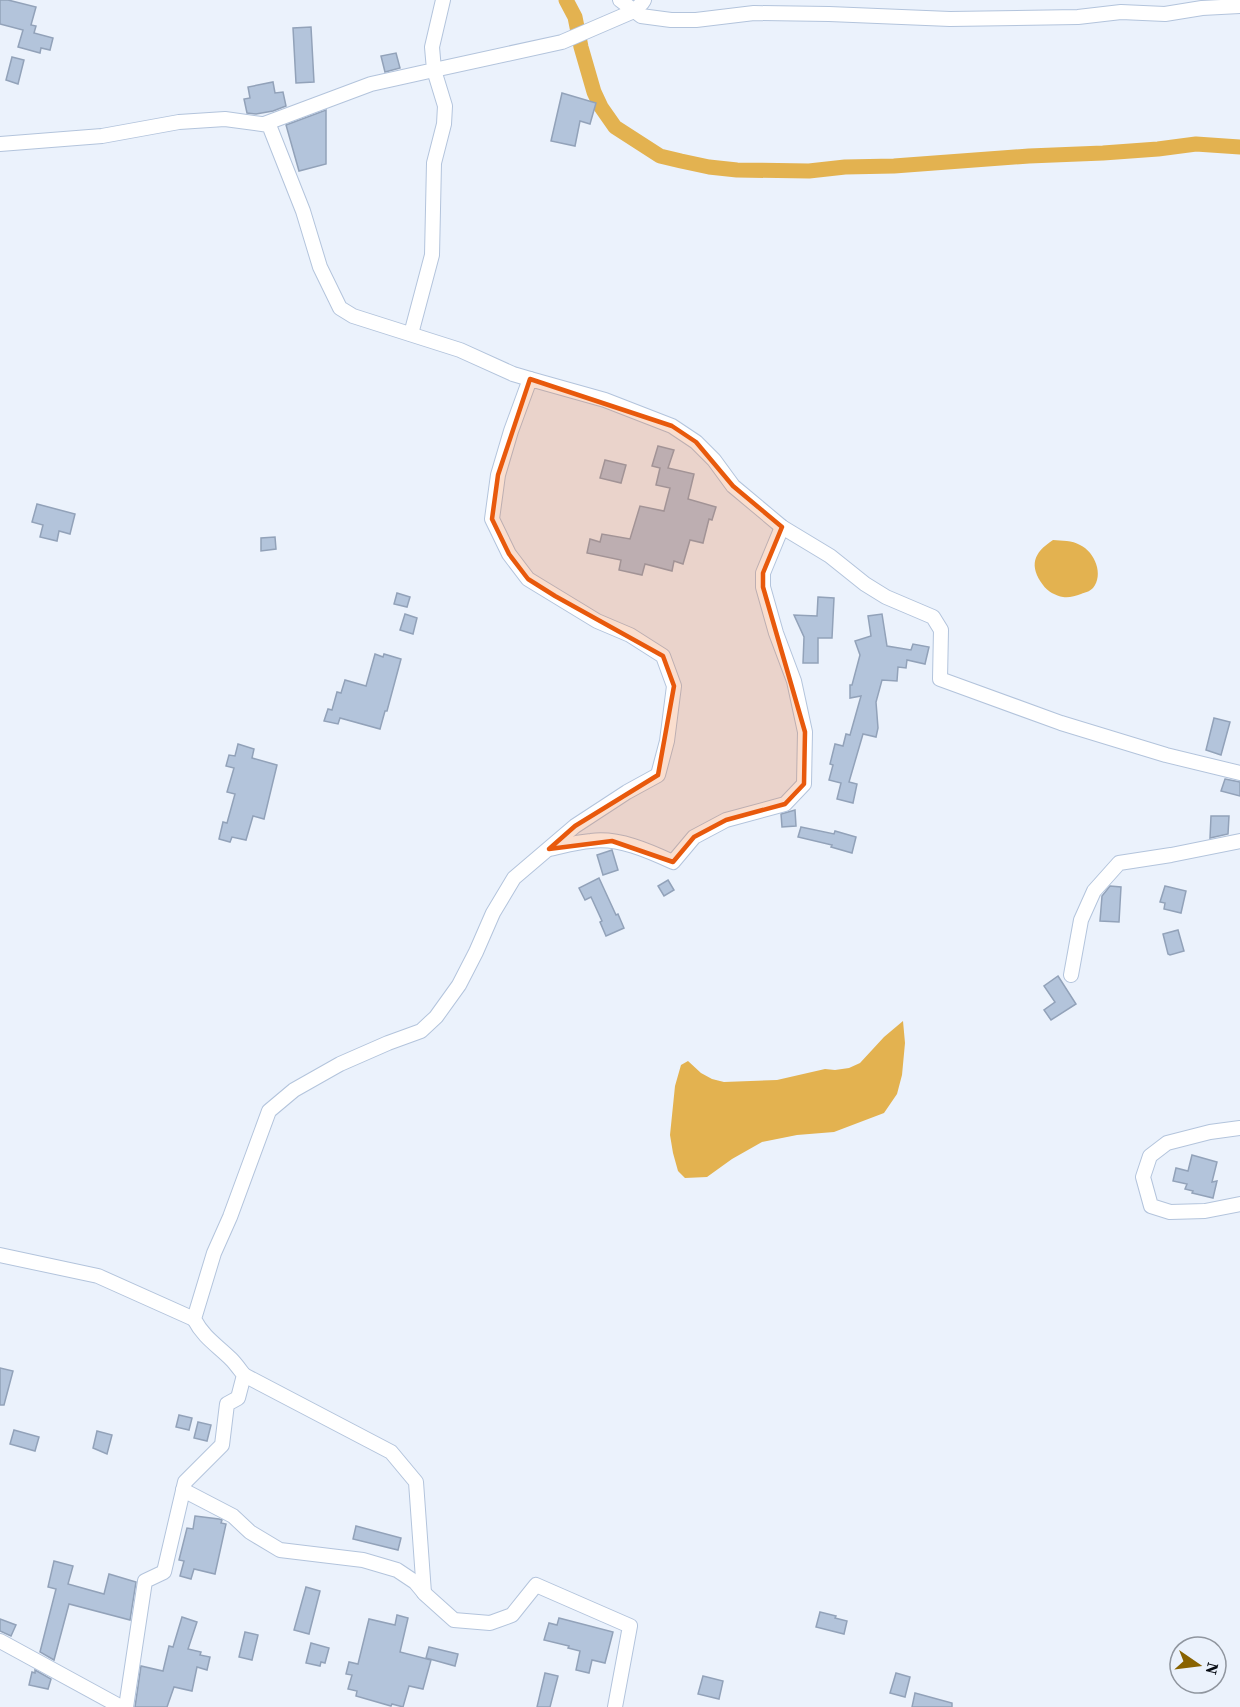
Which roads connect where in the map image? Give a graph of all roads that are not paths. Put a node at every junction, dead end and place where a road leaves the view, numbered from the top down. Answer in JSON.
{"nodes":[{"id":1,"x":442,"y":0,"type":"edge"},
{"id":2,"x":620,"y":0,"type":"edge"},
{"id":3,"x":644,"y":0,"type":"edge"},
{"id":4,"x":1240,"y":6,"type":"edge"},
{"id":5,"x":634,"y":11,"type":"junction"},
{"id":6,"x":434,"y":70,"type":"junction"},
{"id":7,"x":264,"y":124,"type":"junction"},
{"id":8,"x":0,"y":144,"type":"edge"},
{"id":9,"x":411,"y":334,"type":"junction"},
{"id":10,"x":530,"y":379,"type":"junction"},
{"id":11,"x":782,"y":527,"type":"junction"},
{"id":12,"x":1240,"y":773,"type":"edge"},
{"id":13,"x":1240,"y":841,"type":"edge"},
{"id":14,"x":549,"y":849,"type":"junction"},
{"id":15,"x":1071,"y":975,"type":"dead end"},
{"id":16,"x":1240,"y":1128,"type":"edge"},
{"id":17,"x":1240,"y":1204,"type":"edge"},
{"id":18,"x":0,"y":1255,"type":"edge"},
{"id":19,"x":194,"y":1319,"type":"junction"},
{"id":20,"x":244,"y":1375,"type":"junction"},
{"id":21,"x":183,"y":1490,"type":"junction"},
{"id":22,"x":425,"y":1594,"type":"junction"},
{"id":23,"x":0,"y":1641,"type":"edge"},
{"id":24,"x":121,"y":1707,"type":"edge"},
{"id":25,"x":126,"y":1707,"type":"edge"},
{"id":26,"x":615,"y":1707,"type":"edge"}],
"edges":[{"from":1,"to":6,"type":"street"},
{"from":2,"to":5,"type":"street"},
{"from":3,"to":5,"type":"street"},
{"from":4,"to":5,"type":"street"},
{"from":5,"to":6,"type":"street"},
{"from":6,"to":7,"type":"street"},
{"from":6,"to":9,"type":"street"},
{"from":7,"to":8,"type":"street"},
{"from":7,"to":9,"type":"street"},
{"from":9,"to":10,"type":"street"},
{"from":10,"to":11,"type":"street"},
{"from":10,"to":14,"type":"street"},
{"from":11,"to":12,"type":"street"},
{"from":11,"to":14,"type":"street"},
{"from":13,"to":15,"type":"street"},
{"from":14,"to":19,"type":"street"},
{"from":16,"to":17,"type":"street"},
{"from":18,"to":19,"type":"street"},
{"from":19,"to":20,"type":"street"},
{"from":20,"to":21,"type":"street"},
{"from":20,"to":22,"type":"street"},
{"from":21,"to":22,"type":"street"},
{"from":21,"to":25,"type":"street"},
{"from":22,"to":26,"type":"street"},
{"from":23,"to":24,"type":"street"}]}
